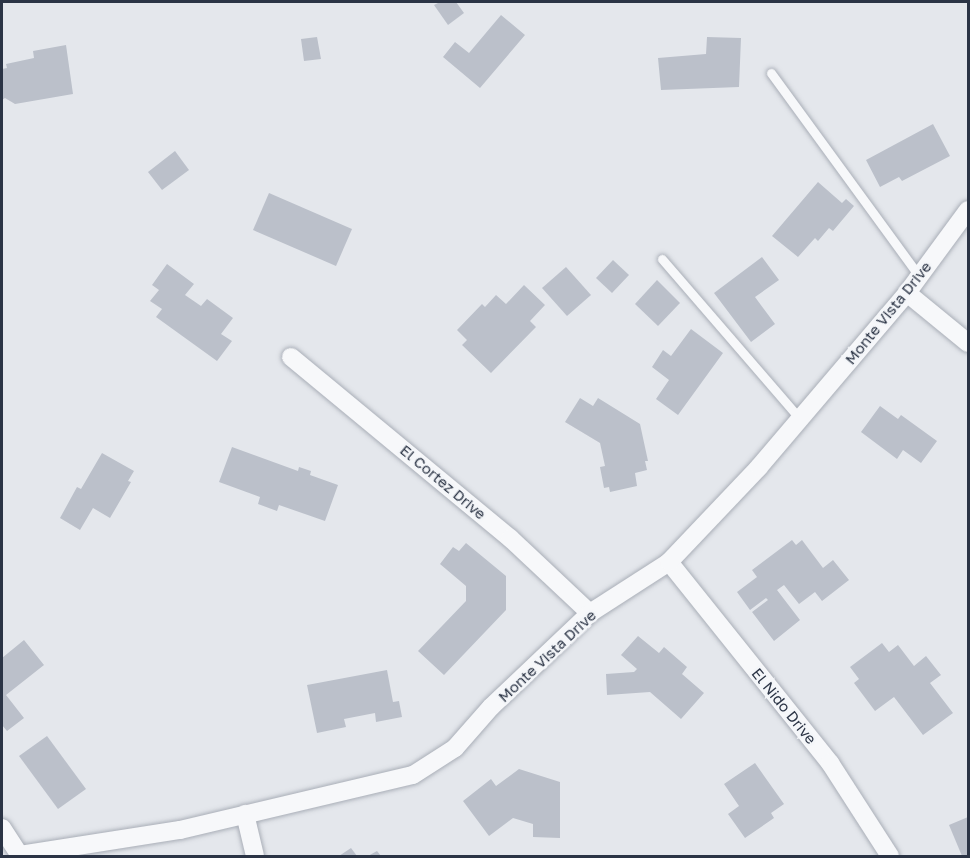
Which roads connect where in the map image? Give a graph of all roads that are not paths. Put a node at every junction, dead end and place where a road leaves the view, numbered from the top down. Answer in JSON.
{"nodes":[{"id":1,"x":771,"y":73,"type":"dead end"},
{"id":2,"x":969,"y":210,"type":"edge"},
{"id":3,"x":662,"y":259,"type":"dead end"},
{"id":4,"x":919,"y":276,"type":"junction"},
{"id":5,"x":907,"y":293,"type":"junction"},
{"id":6,"x":969,"y":343,"type":"edge"},
{"id":7,"x":291,"y":357,"type":"dead end"},
{"id":8,"x":800,"y":419,"type":"junction"},
{"id":9,"x":669,"y":562,"type":"junction"},
{"id":10,"x":590,"y":613,"type":"junction"},
{"id":11,"x":245,"y":814,"type":"junction"},
{"id":12,"x":2,"y":828,"type":"edge"},
{"id":13,"x":20,"y":856,"type":"edge"},
{"id":14,"x":255,"y":856,"type":"edge"},
{"id":15,"x":890,"y":856,"type":"edge"}],
"edges":[{"from":1,"to":4,"type":"lane"},
{"from":2,"to":4,"type":"street","name":"Monte Vista Drive"},
{"from":3,"to":8,"type":"lane"},
{"from":4,"to":5,"type":"street","name":"Monte Vista Drive"},
{"from":5,"to":6,"type":"street"},
{"from":5,"to":8,"type":"street","name":"Monte Vista Drive"},
{"from":7,"to":10,"type":"street","name":"El Cortez Drive"},
{"from":8,"to":9,"type":"street","name":"Monte Vista Drive"},
{"from":9,"to":10,"type":"street","name":"Monte Vista Drive"},
{"from":9,"to":15,"type":"street","name":"El Nido Drive"},
{"from":10,"to":11,"type":"street","name":"Monte Vista Drive"},
{"from":11,"to":13,"type":"street","name":"Monte Vista Drive"},
{"from":11,"to":14,"type":"street"},
{"from":12,"to":13,"type":"street"}]}
